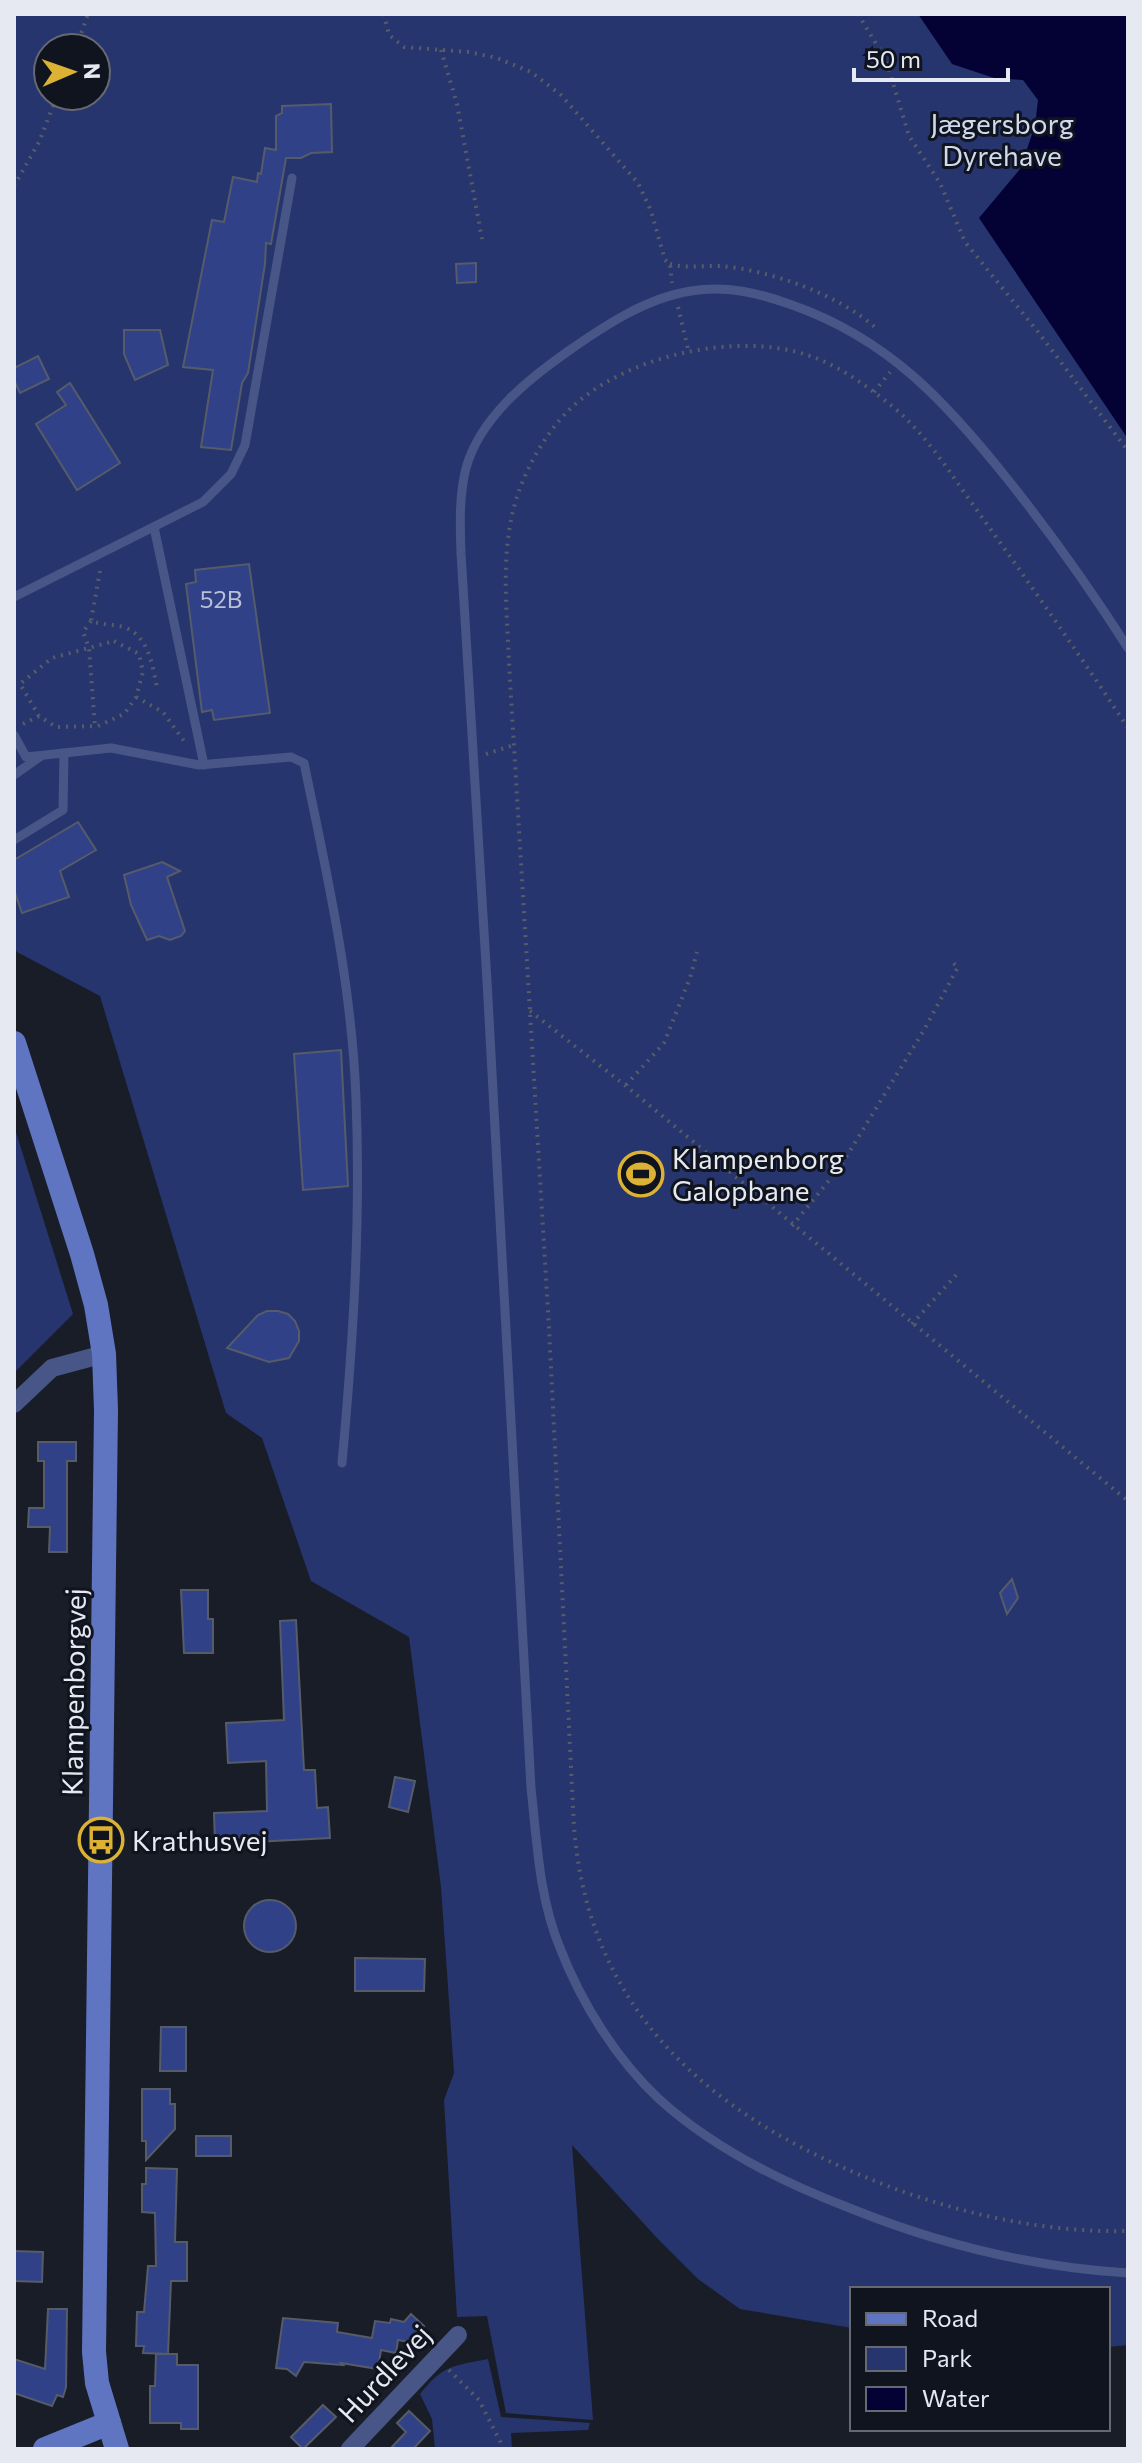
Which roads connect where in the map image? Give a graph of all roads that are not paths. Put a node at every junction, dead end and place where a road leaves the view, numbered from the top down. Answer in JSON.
{"nodes":[{"id":1,"x":292,"y":178,"type":"dead end"},
{"id":2,"x":154,"y":527,"type":"junction"},
{"id":3,"x":14,"y":597,"type":"edge"},
{"id":4,"x":1128,"y":648,"type":"edge"},
{"id":5,"x":14,"y":735,"type":"edge"},
{"id":6,"x":64,"y":753,"type":"junction"},
{"id":7,"x":42,"y":755,"type":"junction"},
{"id":8,"x":202,"y":765,"type":"junction"},
{"id":9,"x":14,"y":775,"type":"edge"},
{"id":10,"x":14,"y":840,"type":"edge"},
{"id":11,"x":14,"y":1043,"type":"edge"},
{"id":12,"x":104,"y":1354,"type":"junction"},
{"id":13,"x":14,"y":1404,"type":"edge"},
{"id":14,"x":342,"y":1463,"type":"dead end"},
{"id":15,"x":1128,"y":2273,"type":"edge"},
{"id":16,"x":458,"y":2335,"type":"dead end"},
{"id":17,"x":109,"y":2423,"type":"junction"},
{"id":18,"x":45,"y":2449,"type":"edge"},
{"id":19,"x":117,"y":2449,"type":"edge"},
{"id":20,"x":350,"y":2449,"type":"edge"}],
"edges":[{"from":1,"to":2,"type":"lane"},
{"from":2,"to":3,"type":"lane"},
{"from":2,"to":8,"type":"lane"},
{"from":4,"to":15,"type":"lane"},
{"from":5,"to":7,"type":"lane"},
{"from":6,"to":7,"type":"lane"},
{"from":6,"to":8,"type":"lane"},
{"from":6,"to":10,"type":"lane"},
{"from":7,"to":9,"type":"lane"},
{"from":8,"to":14,"type":"lane"},
{"from":11,"to":12,"type":"street","name":"Klampenborgvej"},
{"from":12,"to":13,"type":"street"},
{"from":12,"to":17,"type":"street","name":"Klampenborgvej"},
{"from":16,"to":20,"type":"street","name":"Hurdlevej"},
{"from":17,"to":18,"type":"street"},
{"from":17,"to":19,"type":"street","name":"Klampenborgvej"}]}
